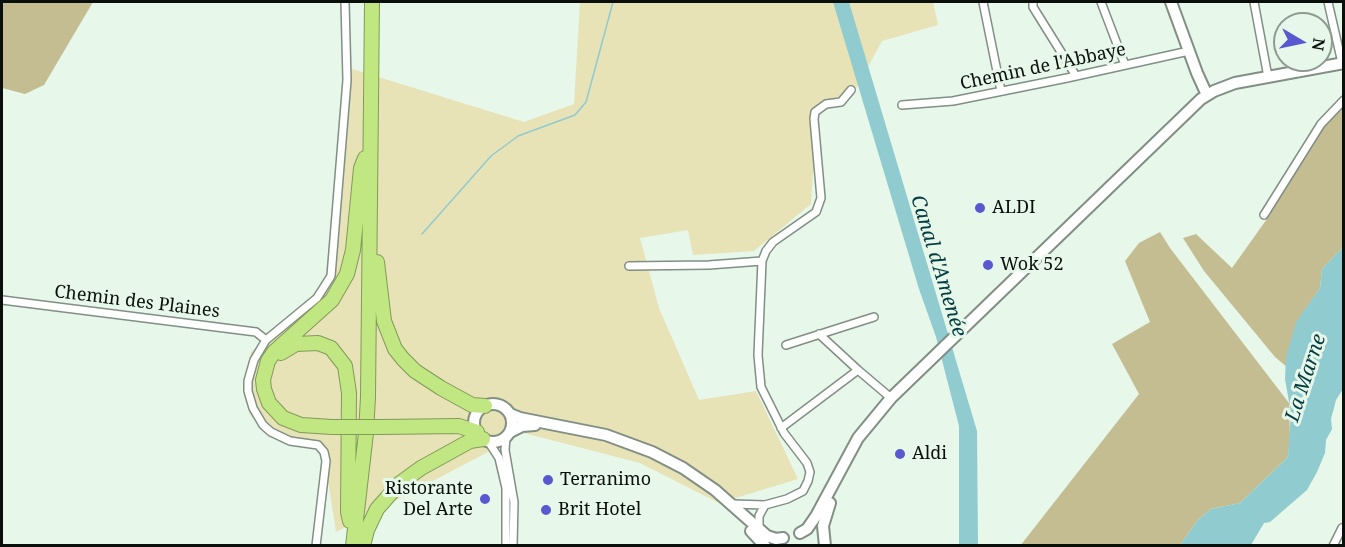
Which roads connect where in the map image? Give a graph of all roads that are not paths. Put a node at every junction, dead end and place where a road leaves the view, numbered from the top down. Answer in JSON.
{"nodes":[{"id":1,"x":345,"y":2,"type":"edge"},
{"id":2,"x":367,"y":2,"type":"edge"},
{"id":3,"x":372,"y":2,"type":"edge"},
{"id":4,"x":983,"y":2,"type":"edge"},
{"id":5,"x":1032,"y":2,"type":"edge"},
{"id":6,"x":1101,"y":2,"type":"edge"},
{"id":7,"x":1171,"y":2,"type":"edge"},
{"id":8,"x":1254,"y":2,"type":"edge"},
{"id":9,"x":1328,"y":2,"type":"edge"},
{"id":10,"x":1189,"y":51,"type":"junction"},
{"id":11,"x":1343,"y":63,"type":"edge"},
{"id":12,"x":1125,"y":65,"type":"junction"},
{"id":13,"x":1076,"y":76,"type":"junction"},
{"id":14,"x":1268,"y":77,"type":"junction"},
{"id":15,"x":851,"y":90,"type":"dead end"},
{"id":16,"x":1001,"y":92,"type":"junction"},
{"id":17,"x":1207,"y":95,"type":"junction"},
{"id":18,"x":1344,"y":100,"type":"edge"},
{"id":19,"x":902,"y":105,"type":"dead end"},
{"id":20,"x":365,"y":157,"type":"junction"},
{"id":21,"x":370,"y":209,"type":"junction"},
{"id":22,"x":1264,"y":215,"type":"dead end"},
{"id":23,"x":762,"y":261,"type":"junction"},
{"id":24,"x":629,"y":266,"type":"dead end"},
{"id":25,"x":2,"y":300,"type":"edge"},
{"id":26,"x":874,"y":317,"type":"dead end"},
{"id":27,"x":819,"y":334,"type":"junction"},
{"id":28,"x":266,"y":340,"type":"junction"},
{"id":29,"x":786,"y":345,"type":"dead end"},
{"id":30,"x":858,"y":370,"type":"junction"},
{"id":31,"x":891,"y":398,"type":"junction"},
{"id":32,"x":481,"y":410,"type":"junction"},
{"id":33,"x":510,"y":414,"type":"junction"},
{"id":34,"x":333,"y":424,"type":"junction"},
{"id":35,"x":380,"y":424,"type":"junction"},
{"id":36,"x":867,"y":427,"type":"junction"},
{"id":37,"x":781,"y":428,"type":"junction"},
{"id":38,"x":508,"y":435,"type":"junction"},
{"id":39,"x":482,"y":438,"type":"junction"},
{"id":40,"x":732,"y":504,"type":"junction"},
{"id":41,"x":765,"y":505,"type":"junction"},
{"id":42,"x":351,"y":523,"type":"junction"},
{"id":43,"x":1344,"y":529,"type":"edge"},
{"id":44,"x":759,"y":530,"type":"junction"},
{"id":45,"x":800,"y":533,"type":"junction"},
{"id":46,"x":780,"y":542,"type":"edge"},
{"id":47,"x":316,"y":546,"type":"edge"},
{"id":48,"x":348,"y":546,"type":"edge"},
{"id":49,"x":353,"y":546,"type":"edge"},
{"id":50,"x":363,"y":546,"type":"edge"},
{"id":51,"x":506,"y":546,"type":"edge"},
{"id":52,"x":513,"y":546,"type":"edge"},
{"id":53,"x":765,"y":546,"type":"edge"},
{"id":54,"x":825,"y":546,"type":"edge"},
{"id":55,"x":1333,"y":546,"type":"edge"}],
"edges":[{"from":1,"to":28,"type":"street"},
{"from":2,"to":20,"type":"highway"},
{"from":3,"to":21,"type":"highway"},
{"from":4,"to":16,"type":"street"},
{"from":5,"to":13,"type":"street"},
{"from":6,"to":12,"type":"street"},
{"from":7,"to":10,"type":"main road"},
{"from":8,"to":14,"type":"street"},
{"from":9,"to":11,"type":"street"},
{"from":10,"to":12,"type":"street","name":"Chemin de l'Abbaye"},
{"from":10,"to":17,"type":"main road"},
{"from":11,"to":14,"type":"main road"},
{"from":12,"to":13,"type":"street","name":"Chemin de l'Abbaye"},
{"from":13,"to":16,"type":"street","name":"Chemin de l'Abbaye"},
{"from":14,"to":17,"type":"main road"},
{"from":15,"to":23,"type":"street"},
{"from":16,"to":19,"type":"street","name":"Chemin de l'Abbaye"},
{"from":17,"to":31,"type":"main road"},
{"from":18,"to":22,"type":"street"},
{"from":20,"to":34,"type":"highway"},
{"from":20,"to":42,"type":"highway"},
{"from":21,"to":32,"type":"highway"},
{"from":21,"to":49,"type":"highway"},
{"from":23,"to":24,"type":"street"},
{"from":23,"to":37,"type":"street"},
{"from":25,"to":28,"type":"street","name":"Chemin des Plaines"},
{"from":26,"to":27,"type":"street"},
{"from":27,"to":29,"type":"street"},
{"from":27,"to":30,"type":"street"},
{"from":28,"to":47,"type":"street"},
{"from":30,"to":31,"type":"street"},
{"from":30,"to":37,"type":"street"},
{"from":31,"to":36,"type":"main road"},
{"from":32,"to":33,"type":"main road"},
{"from":32,"to":35,"type":"highway"},
{"from":32,"to":39,"type":"main road"},
{"from":33,"to":38,"type":"main road"},
{"from":33,"to":40,"type":"main road"},
{"from":34,"to":35,"type":"highway","bridge":true},
{"from":34,"to":42,"type":"highway"},
{"from":35,"to":39,"type":"highway"},
{"from":36,"to":45,"type":"main road"},
{"from":36,"to":54,"type":"main road"},
{"from":37,"to":41,"type":"street"},
{"from":38,"to":39,"type":"main road"},
{"from":38,"to":52,"type":"street"},
{"from":38,"to":53,"type":"main road"},
{"from":39,"to":50,"type":"highway"},
{"from":39,"to":51,"type":"street"},
{"from":40,"to":41,"type":"street"},
{"from":40,"to":44,"type":"main road"},
{"from":41,"to":44,"type":"street"},
{"from":42,"to":48,"type":"highway"},
{"from":43,"to":55,"type":"street"},
{"from":44,"to":46,"type":"main road"},
{"from":45,"to":46,"type":"main road"},
{"from":45,"to":54,"type":"main road"}]}
